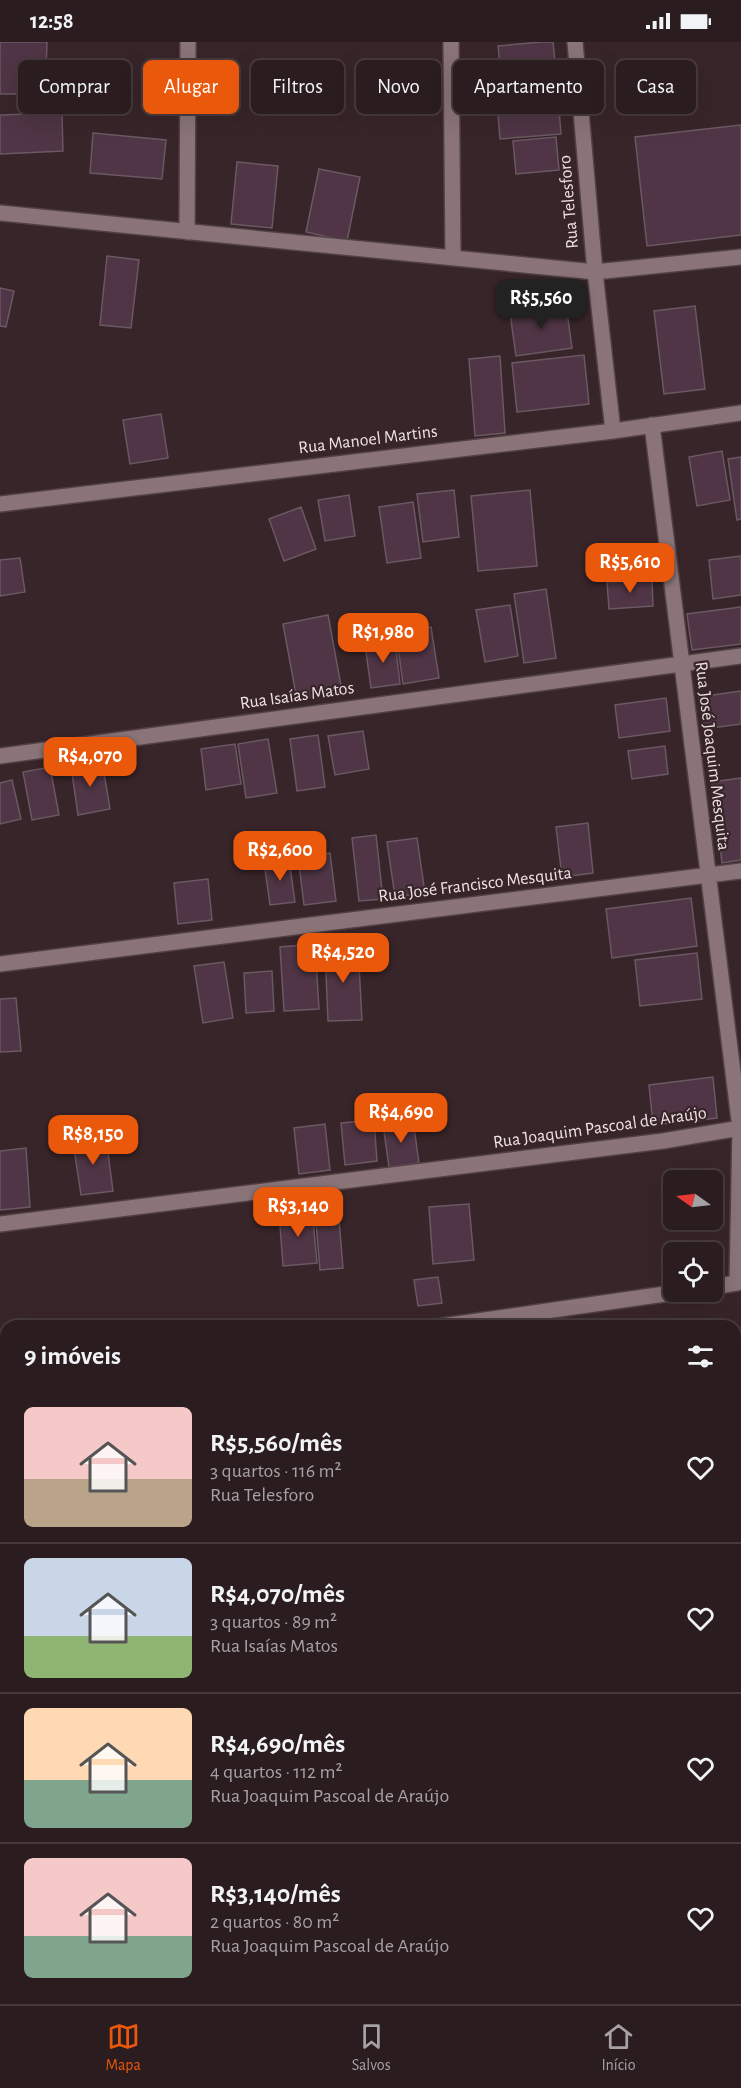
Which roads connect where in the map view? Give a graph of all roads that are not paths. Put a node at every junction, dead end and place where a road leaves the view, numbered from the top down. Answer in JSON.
{"nodes":[{"id":1,"x":188,"y":42,"type":"edge"},
{"id":2,"x":451,"y":42,"type":"edge"},
{"id":3,"x":575,"y":42,"type":"edge"},
{"id":4,"x":0,"y":213,"type":"edge"},
{"id":5,"x":187,"y":232,"type":"junction"},
{"id":6,"x":741,"y":257,"type":"edge"},
{"id":7,"x":453,"y":258,"type":"junction"},
{"id":8,"x":595,"y":272,"type":"junction"},
{"id":9,"x":741,"y":413,"type":"edge"},
{"id":10,"x":652,"y":425,"type":"junction"},
{"id":11,"x":614,"y":430,"type":"junction"},
{"id":12,"x":0,"y":504,"type":"edge"},
{"id":13,"x":741,"y":656,"type":"edge"},
{"id":14,"x":681,"y":664,"type":"junction"},
{"id":15,"x":0,"y":756,"type":"edge"},
{"id":16,"x":741,"y":871,"type":"edge"},
{"id":17,"x":708,"y":875,"type":"junction"},
{"id":18,"x":0,"y":964,"type":"edge"},
{"id":19,"x":741,"y":1128,"type":"edge"},
{"id":20,"x":0,"y":1224,"type":"edge"},
{"id":21,"x":723,"y":1285,"type":"edge"},
{"id":22,"x":663,"y":1294,"type":"edge"},
{"id":23,"x":484,"y":1320,"type":"edge"}],
"edges":[{"from":1,"to":5,"type":"street"},
{"from":2,"to":7,"type":"street"},
{"from":3,"to":8,"type":"street","name":"Rua Telesforo"},
{"from":4,"to":5,"type":"street"},
{"from":5,"to":7,"type":"street"},
{"from":6,"to":8,"type":"street"},
{"from":7,"to":8,"type":"street"},
{"from":8,"to":11,"type":"street","name":"Rua Telesforo"},
{"from":9,"to":10,"type":"street","name":"Rua Manoel Martins"},
{"from":10,"to":11,"type":"street","name":"Rua Manoel Martins"},
{"from":10,"to":14,"type":"street","name":"Rua José Joaquim Mesquita"},
{"from":11,"to":12,"type":"street","name":"Rua Manoel Martins"},
{"from":13,"to":14,"type":"street","name":"Rua Isaías Matos"},
{"from":14,"to":15,"type":"street","name":"Rua Isaías Matos"},
{"from":14,"to":17,"type":"street","name":"Rua José Joaquim Mesquita"},
{"from":16,"to":17,"type":"street","name":"Rua José Francisco Mesquita"},
{"from":17,"to":18,"type":"street","name":"Rua José Francisco Mesquita"},
{"from":17,"to":19,"type":"street","name":"Rua José Joaquim Mesquita"},
{"from":19,"to":20,"type":"street","name":"Rua Joaquim Pascoal de Araújo"},
{"from":19,"to":21,"type":"street","name":"Rua José Joaquim Mesquita"},
{"from":22,"to":23,"type":"street"}]}
